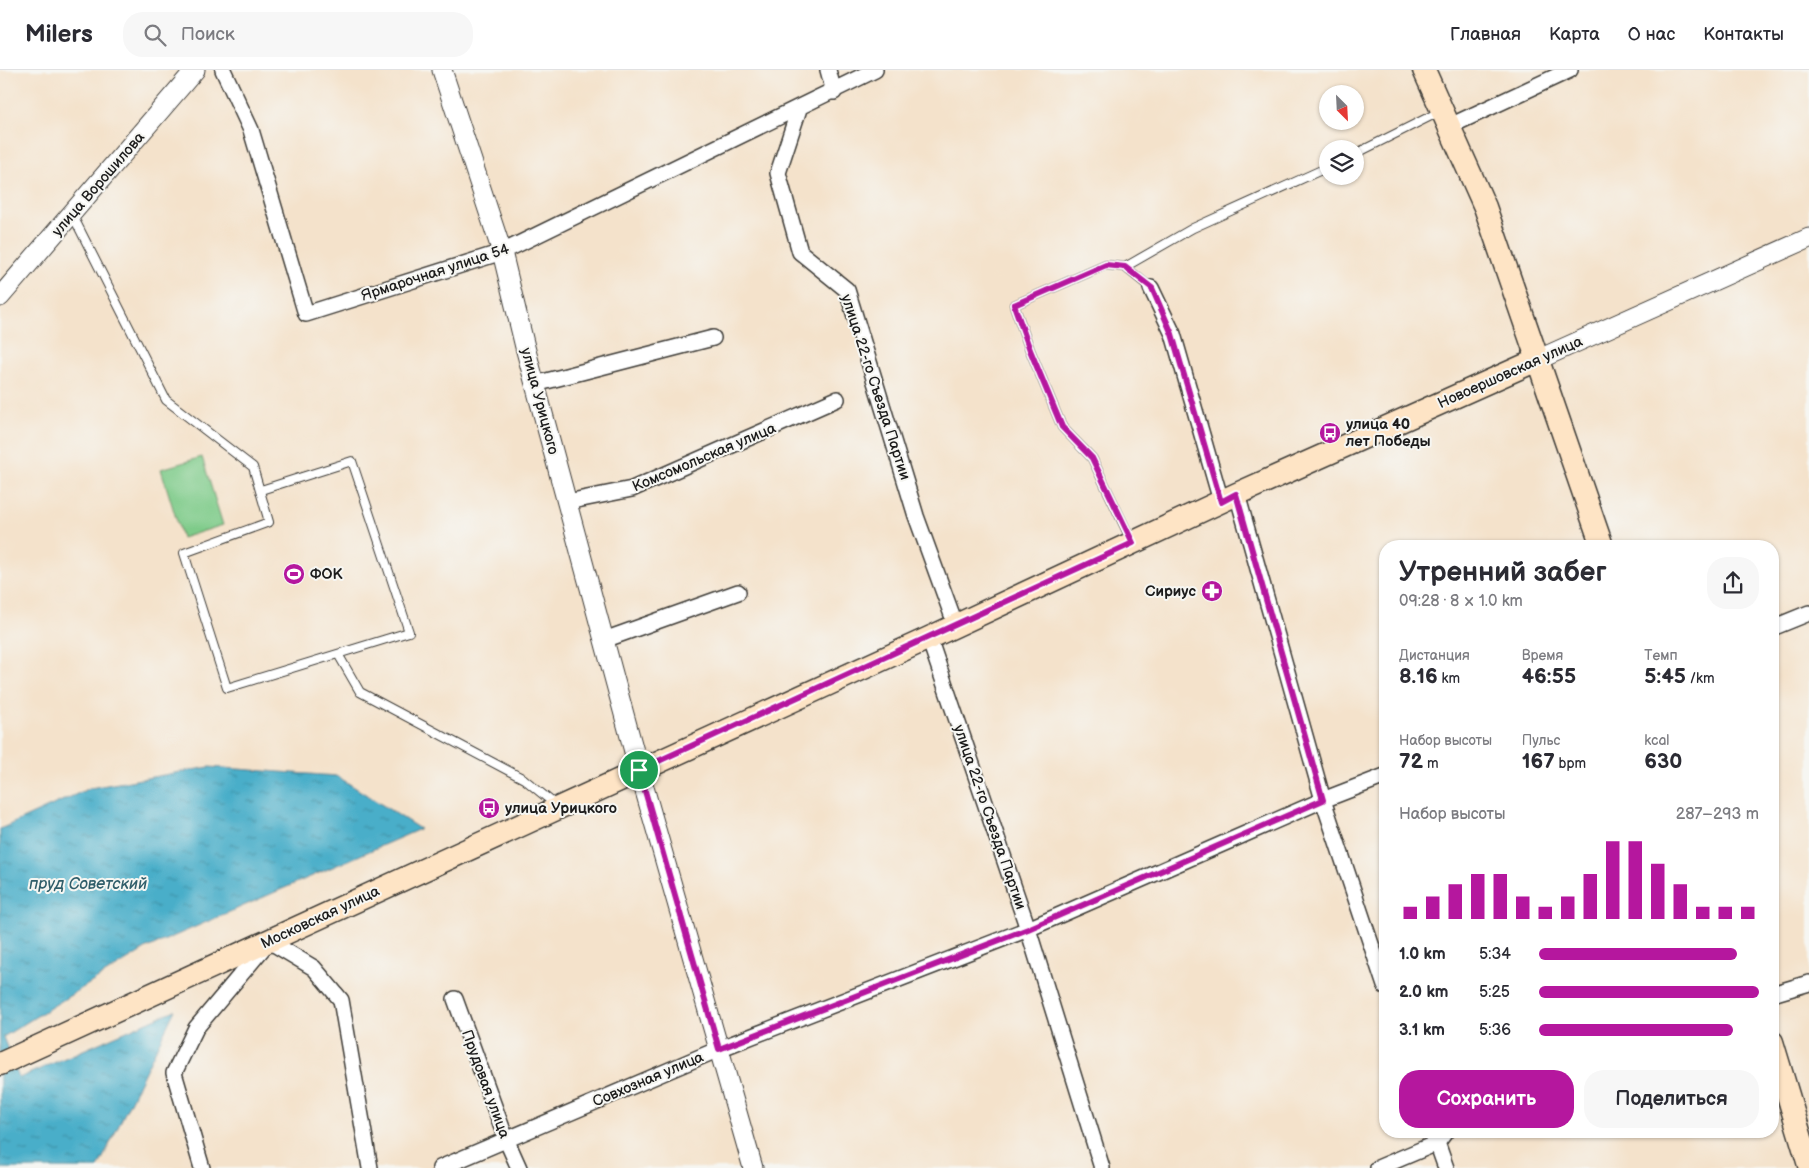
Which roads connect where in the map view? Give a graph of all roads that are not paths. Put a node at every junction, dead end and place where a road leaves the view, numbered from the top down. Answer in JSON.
{"nodes":[{"id":1,"x":195,"y":70,"type":"edge"},
{"id":2,"x":223,"y":70,"type":"edge"},
{"id":3,"x":442,"y":70,"type":"edge"},
{"id":4,"x":828,"y":70,"type":"edge"},
{"id":5,"x":875,"y":70,"type":"edge"},
{"id":6,"x":1424,"y":70,"type":"edge"},
{"id":7,"x":1570,"y":70,"type":"edge"},
{"id":8,"x":834,"y":92,"type":"junction"},
{"id":9,"x":799,"y":109,"type":"junction"},
{"id":10,"x":1446,"y":118,"type":"junction"},
{"id":11,"x":1364,"y":150,"type":"edge"},
{"id":12,"x":1319,"y":171,"type":"edge"},
{"id":13,"x":72,"y":214,"type":"junction"},
{"id":14,"x":1809,"y":238,"type":"edge"},
{"id":15,"x":502,"y":252,"type":"junction"},
{"id":16,"x":1125,"y":267,"type":"junction"},
{"id":17,"x":1152,"y":288,"type":"joint"},
{"id":18,"x":0,"y":297,"type":"edge"},
{"id":19,"x":713,"y":338,"type":"dead end"},
{"id":20,"x":1537,"y":360,"type":"junction"},
{"id":21,"x":535,"y":384,"type":"junction"},
{"id":22,"x":837,"y":399,"type":"dead end"},
{"id":23,"x":261,"y":490,"type":"junction"},
{"id":24,"x":1229,"y":498,"type":"junction"},
{"id":25,"x":567,"y":502,"type":"junction"},
{"id":26,"x":1600,"y":540,"type":"edge"},
{"id":27,"x":1133,"y":543,"type":"junction"},
{"id":28,"x":738,"y":592,"type":"dead end"},
{"id":29,"x":1809,"y":613,"type":"edge"},
{"id":30,"x":1779,"y":625,"type":"edge"},
{"id":31,"x":956,"y":626,"type":"junction"},
{"id":32,"x":929,"y":638,"type":"junction"},
{"id":33,"x":604,"y":640,"type":"junction"},
{"id":34,"x":338,"y":654,"type":"junction"},
{"id":35,"x":639,"y":770,"type":"junction"},
{"id":36,"x":1379,"y":778,"type":"edge"},
{"id":37,"x":1323,"y":800,"type":"junction"},
{"id":38,"x":558,"y":807,"type":"junction"},
{"id":39,"x":1028,"y":929,"type":"junction"},
{"id":40,"x":269,"y":941,"type":"junction"},
{"id":41,"x":1379,"y":968,"type":"edge"},
{"id":42,"x":1809,"y":983,"type":"edge"},
{"id":43,"x":1779,"y":992,"type":"edge"},
{"id":44,"x":455,"y":999,"type":"dead end"},
{"id":45,"x":719,"y":1049,"type":"junction"},
{"id":46,"x":0,"y":1064,"type":"edge"},
{"id":47,"x":1779,"y":1065,"type":"edge"},
{"id":48,"x":1433,"y":1138,"type":"edge"},
{"id":49,"x":1440,"y":1138,"type":"edge"},
{"id":50,"x":506,"y":1139,"type":"junction"},
{"id":51,"x":1809,"y":1165,"type":"edge"},
{"id":52,"x":202,"y":1168,"type":"edge"},
{"id":53,"x":370,"y":1168,"type":"edge"},
{"id":54,"x":440,"y":1168,"type":"edge"},
{"id":55,"x":519,"y":1168,"type":"edge"},
{"id":56,"x":752,"y":1168,"type":"edge"},
{"id":57,"x":1102,"y":1168,"type":"edge"},
{"id":58,"x":1378,"y":1168,"type":"edge"},
{"id":59,"x":1446,"y":1168,"type":"edge"}],
"edges":[{"from":1,"to":13,"type":"street","name":"улица Ворошилова"},
{"from":2,"to":15,"type":"street","name":"Ярмарочная улица 54"},
{"from":3,"to":15,"type":"street","name":"улица Урицкого"},
{"from":4,"to":8,"type":"street"},
{"from":5,"to":8,"type":"street","name":"Ярмарочная улица 54"},
{"from":6,"to":10,"type":"main road"},
{"from":7,"to":10,"type":"street"},
{"from":8,"to":9,"type":"street","name":"Ярмарочная улица 54"},
{"from":9,"to":15,"type":"street","name":"Ярмарочная улица 54"},
{"from":9,"to":31,"type":"street","name":"улица 22-го Съезда Партии"},
{"from":10,"to":11,"type":"lane"},
{"from":10,"to":20,"type":"main road"},
{"from":12,"to":16,"type":"lane"},
{"from":13,"to":18,"type":"street","name":"улица Ворошилова"},
{"from":13,"to":23,"type":"lane"},
{"from":14,"to":20,"type":"street","name":"Новоершовская улица"},
{"from":15,"to":21,"type":"street","name":"улица Урицкого"},
{"from":16,"to":17,"type":"lane"},
{"from":16,"to":27,"type":"lane"},
{"from":17,"to":24,"type":"street"},
{"from":19,"to":21,"type":"street"},
{"from":20,"to":24,"type":"main road","name":"Новоершовская улица"},
{"from":20,"to":26,"type":"main road"},
{"from":21,"to":25,"type":"street","name":"улица Урицкого"},
{"from":22,"to":25,"type":"street","name":"Комсомольская улица"},
{"from":23,"to":34,"type":"lane"},
{"from":23,"to":34,"type":"lane"},
{"from":24,"to":27,"type":"main road","name":"Новоершовская улица"},
{"from":24,"to":37,"type":"street"},
{"from":25,"to":33,"type":"street","name":"улица Урицкого"},
{"from":27,"to":31,"type":"main road","name":"Новоершовская улица"},
{"from":28,"to":33,"type":"street"},
{"from":29,"to":30,"type":"street"},
{"from":31,"to":32,"type":"main road","name":"Новоершовская улица"},
{"from":32,"to":35,"type":"main road","name":"Новоершовская улица"},
{"from":32,"to":39,"type":"street","name":"улица 22-го Съезда Партии"},
{"from":33,"to":35,"type":"street","name":"улица Урицкого"},
{"from":34,"to":38,"type":"lane"},
{"from":35,"to":38,"type":"main road","name":"Московская улица"},
{"from":35,"to":45,"type":"street","name":"улица Урицкого"},
{"from":36,"to":37,"type":"street","name":"Совхозная улица"},
{"from":37,"to":39,"type":"street","name":"Совхозная улица"},
{"from":37,"to":41,"type":"street"},
{"from":38,"to":40,"type":"main road","name":"Московская улица"},
{"from":39,"to":45,"type":"street","name":"Совхозная улица"},
{"from":39,"to":57,"type":"street","name":"улица 22-го Съезда Партии"},
{"from":40,"to":46,"type":"main road","name":"Московская улица"},
{"from":40,"to":52,"type":"street"},
{"from":40,"to":53,"type":"street"},
{"from":42,"to":43,"type":"street"},
{"from":44,"to":50,"type":"street","name":"Прудовая улица"},
{"from":45,"to":50,"type":"street","name":"Совхозная улица"},
{"from":45,"to":56,"type":"street","name":"улица Урицкого"},
{"from":47,"to":51,"type":"main road"},
{"from":48,"to":58,"type":"street"},
{"from":49,"to":59,"type":"street"},
{"from":50,"to":54,"type":"street","name":"Совхозная улица"},
{"from":50,"to":55,"type":"street","name":"Прудовая улица"}]}
